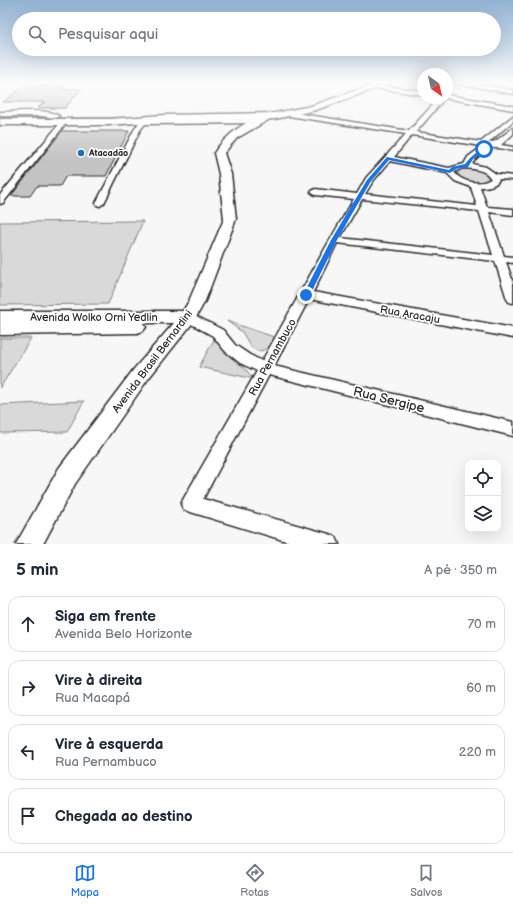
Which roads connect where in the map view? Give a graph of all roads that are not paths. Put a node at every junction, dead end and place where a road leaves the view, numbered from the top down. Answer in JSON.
{"nodes":[{"id":1,"x":301,"y":108,"type":"edge"},
{"id":2,"x":320,"y":108,"type":"edge"},
{"id":3,"x":433,"y":108,"type":"edge"},
{"id":4,"x":305,"y":114,"type":"junction"},
{"id":5,"x":0,"y":115,"type":"edge"},
{"id":6,"x":513,"y":118,"type":"edge"},
{"id":7,"x":60,"y":119,"type":"junction"},
{"id":8,"x":264,"y":119,"type":"junction"},
{"id":9,"x":145,"y":121,"type":"junction"},
{"id":10,"x":0,"y":122,"type":"edge"},
{"id":11,"x":89,"y":122,"type":"junction"},
{"id":12,"x":128,"y":123,"type":"junction"},
{"id":13,"x":137,"y":130,"type":"junction"},
{"id":14,"x":513,"y":130,"type":"edge"},
{"id":15,"x":411,"y":133,"type":"junction"},
{"id":16,"x":484,"y":146,"type":"junction"},
{"id":17,"x":493,"y":146,"type":"junction"},
{"id":18,"x":513,"y":149,"type":"edge"},
{"id":19,"x":388,"y":158,"type":"junction"},
{"id":20,"x":467,"y":166,"type":"junction"},
{"id":21,"x":450,"y":171,"type":"junction"},
{"id":22,"x":494,"y":176,"type":"junction"},
{"id":23,"x":513,"y":178,"type":"edge"},
{"id":24,"x":475,"y":185,"type":"junction"},
{"id":25,"x":315,"y":192,"type":"dead end"},
{"id":26,"x":360,"y":196,"type":"junction"},
{"id":27,"x":0,"y":201,"type":"edge"},
{"id":28,"x":100,"y":203,"type":"dead end"},
{"id":29,"x":484,"y":209,"type":"junction"},
{"id":30,"x":513,"y":212,"type":"edge"},
{"id":31,"x":334,"y":240,"type":"junction"},
{"id":32,"x":500,"y":258,"type":"junction"},
{"id":33,"x":513,"y":260,"type":"edge"},
{"id":34,"x":306,"y":295,"type":"junction"},
{"id":35,"x":513,"y":299,"type":"edge"},
{"id":36,"x":0,"y":317,"type":"edge"},
{"id":37,"x":190,"y":322,"type":"junction"},
{"id":38,"x":0,"y":329,"type":"edge"},
{"id":39,"x":513,"y":332,"type":"edge"},
{"id":40,"x":265,"y":369,"type":"junction"},
{"id":41,"x":513,"y":429,"type":"edge"},
{"id":42,"x":29,"y":544,"type":"edge"},
{"id":43,"x":329,"y":544,"type":"edge"}],
"edges":[{"from":1,"to":7,"type":"main road"},
{"from":2,"to":4,"type":"main road"},
{"from":3,"to":15,"type":"street","name":"Rua Pernambuco"},
{"from":4,"to":8,"type":"main road"},
{"from":4,"to":15,"type":"street"},
{"from":5,"to":7,"type":"main road"},
{"from":6,"to":16,"type":"street"},
{"from":7,"to":10,"type":"main road"},
{"from":7,"to":11,"type":"main road"},
{"from":7,"to":27,"type":"street"},
{"from":8,"to":9,"type":"main road"},
{"from":8,"to":37,"type":"street","name":"Avenida Brasil Bernardini"},
{"from":9,"to":11,"type":"main road"},
{"from":9,"to":12,"type":"street"},
{"from":9,"to":13,"type":"street"},
{"from":11,"to":12,"type":"street"},
{"from":12,"to":13,"type":"street"},
{"from":13,"to":28,"type":"street"},
{"from":14,"to":17,"type":"street"},
{"from":15,"to":16,"type":"street"},
{"from":15,"to":19,"type":"street","name":"Rua Pernambuco"},
{"from":16,"to":17,"type":"street"},
{"from":16,"to":20,"type":"street"},
{"from":17,"to":18,"type":"street"},
{"from":19,"to":21,"type":"street"},
{"from":19,"to":26,"type":"street","name":"Rua Pernambuco"},
{"from":20,"to":21,"type":"street"},
{"from":20,"to":22,"type":"street"},
{"from":21,"to":24,"type":"street"},
{"from":22,"to":23,"type":"street"},
{"from":22,"to":24,"type":"street"},
{"from":24,"to":29,"type":"street"},
{"from":25,"to":26,"type":"street"},
{"from":26,"to":29,"type":"street"},
{"from":26,"to":31,"type":"street","name":"Rua Pernambuco"},
{"from":29,"to":30,"type":"street"},
{"from":29,"to":32,"type":"street"},
{"from":31,"to":32,"type":"street"},
{"from":31,"to":34,"type":"street","name":"Rua Pernambuco"},
{"from":32,"to":33,"type":"street"},
{"from":32,"to":35,"type":"street"},
{"from":34,"to":39,"type":"street","name":"Rua Aracaju"},
{"from":34,"to":40,"type":"street","name":"Rua Pernambuco"},
{"from":36,"to":37,"type":"street","name":"Avenida Wolko Orni Yedlin"},
{"from":37,"to":38,"type":"street","name":"Avenida Wolko Orni Yedlin"},
{"from":37,"to":40,"type":"street","name":"Rua Sergipe"},
{"from":37,"to":42,"type":"street","name":"Avenida Brasil Bernardini"},
{"from":40,"to":41,"type":"street","name":"Rua Sergipe"},
{"from":40,"to":43,"type":"street","name":"Rua Pernambuco"}]}
